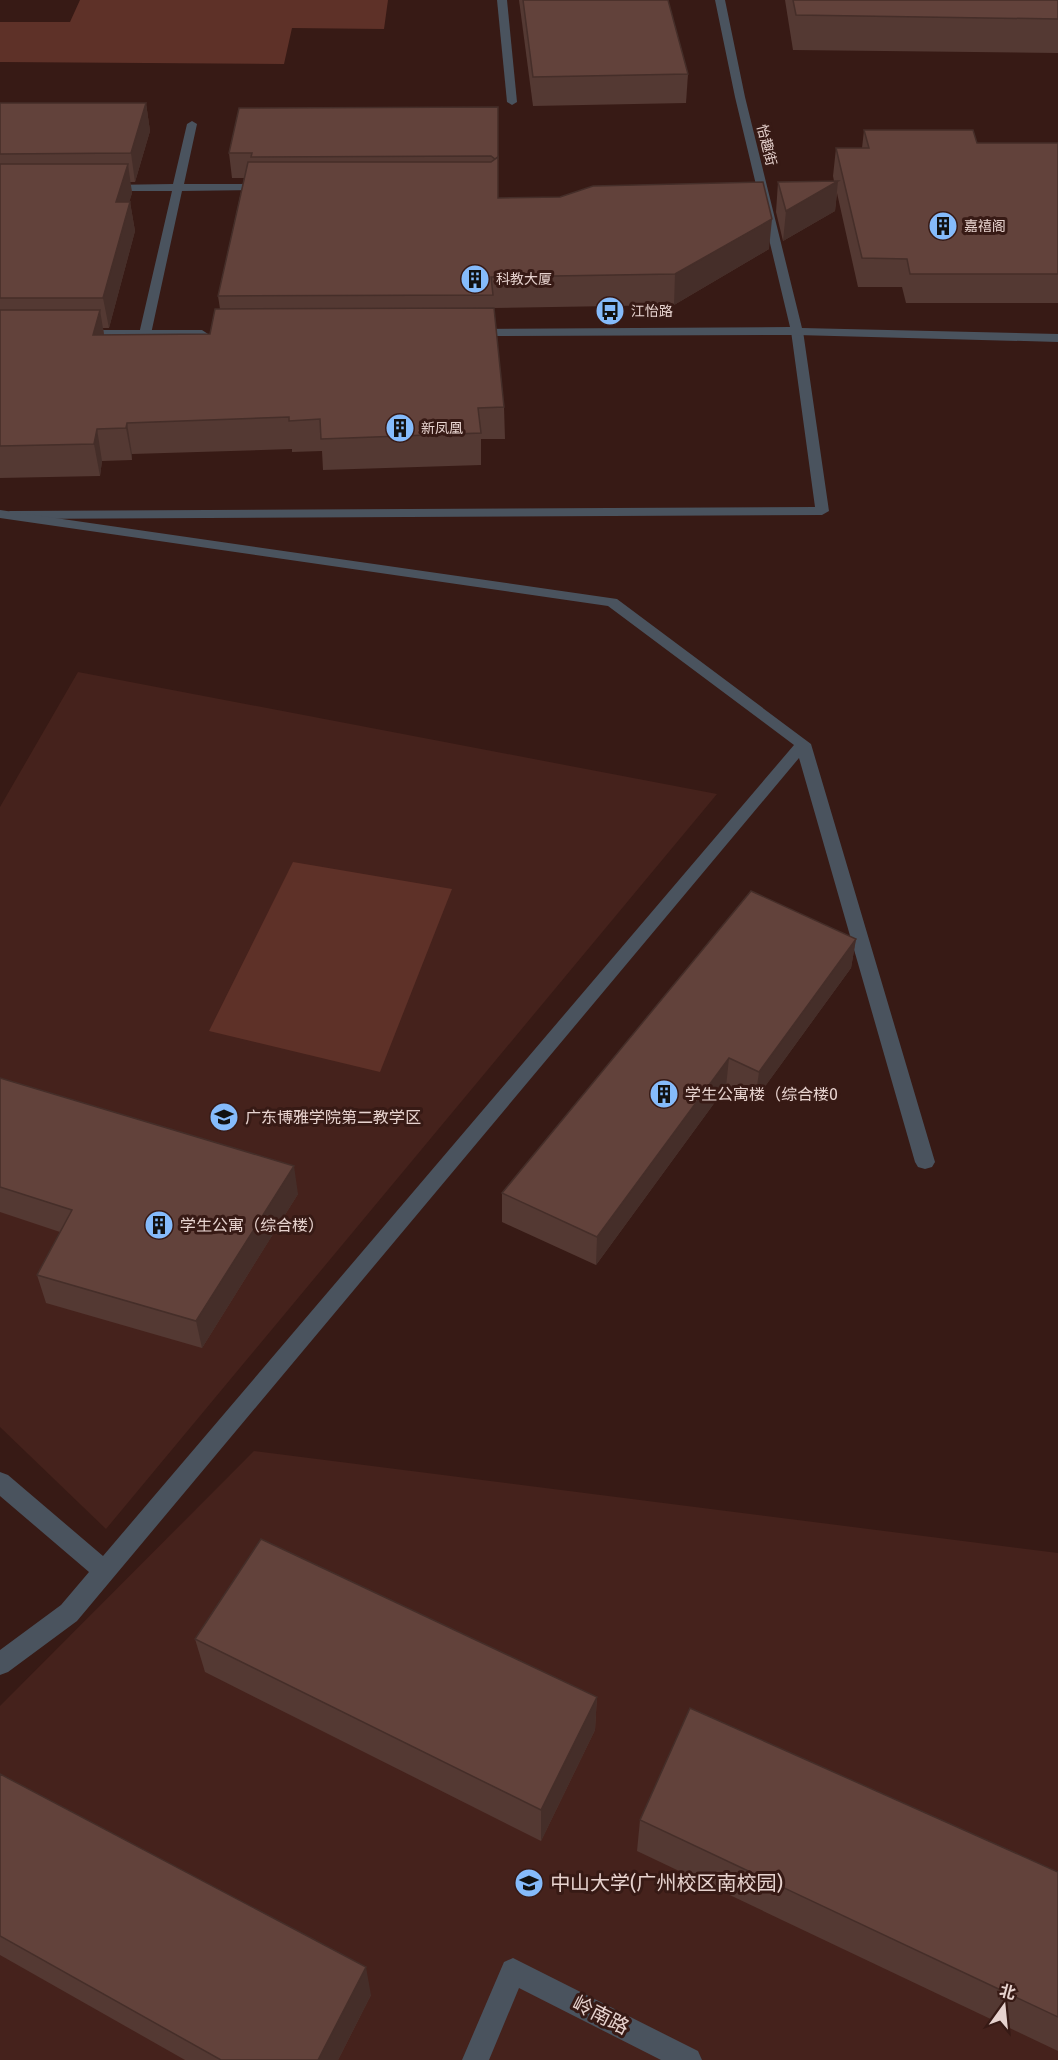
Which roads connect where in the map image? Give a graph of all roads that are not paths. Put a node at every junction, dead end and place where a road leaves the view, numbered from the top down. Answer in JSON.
{"nodes":[{"id":1,"x":502,"y":0,"type":"edge"},
{"id":2,"x":720,"y":0,"type":"edge"},
{"id":3,"x":512,"y":102,"type":"dead end"},
{"id":4,"x":192,"y":124,"type":"dead end"},
{"id":5,"x":178,"y":187,"type":"junction"},
{"id":6,"x":283,"y":187,"type":"edge"},
{"id":7,"x":95,"y":188,"type":"edge"},
{"id":8,"x":797,"y":331,"type":"junction"},
{"id":9,"x":465,"y":333,"type":"edge"},
{"id":10,"x":67,"y":334,"type":"edge"},
{"id":11,"x":145,"y":334,"type":"junction"},
{"id":12,"x":216,"y":334,"type":"edge"},
{"id":13,"x":1058,"y":338,"type":"edge"},
{"id":14,"x":5,"y":514,"type":"edge"},
{"id":15,"x":803,"y":744,"type":"junction"},
{"id":16,"x":925,"y":1162,"type":"dead end"},
{"id":17,"x":0,"y":1482,"type":"edge"},
{"id":18,"x":104,"y":1571,"type":"junction"},
{"id":19,"x":0,"y":1664,"type":"edge"},
{"id":20,"x":475,"y":2060,"type":"edge"},
{"id":21,"x":689,"y":2060,"type":"edge"}],
"edges":[{"from":1,"to":3,"type":"street"},
{"from":2,"to":8,"type":"street","name":"怡趣街"},
{"from":4,"to":5,"type":"street"},
{"from":5,"to":6,"type":"street"},
{"from":5,"to":7,"type":"street"},
{"from":5,"to":11,"type":"street"},
{"from":8,"to":9,"type":"street"},
{"from":8,"to":13,"type":"street"},
{"from":8,"to":14,"type":"street","name":"怡趣街"},
{"from":10,"to":11,"type":"street"},
{"from":11,"to":12,"type":"street"},
{"from":14,"to":15,"type":"street"},
{"from":15,"to":16,"type":"street"},
{"from":15,"to":18,"type":"street"},
{"from":17,"to":18,"type":"street"},
{"from":18,"to":19,"type":"street"},
{"from":20,"to":21,"type":"street","name":"岭南路"}]}
